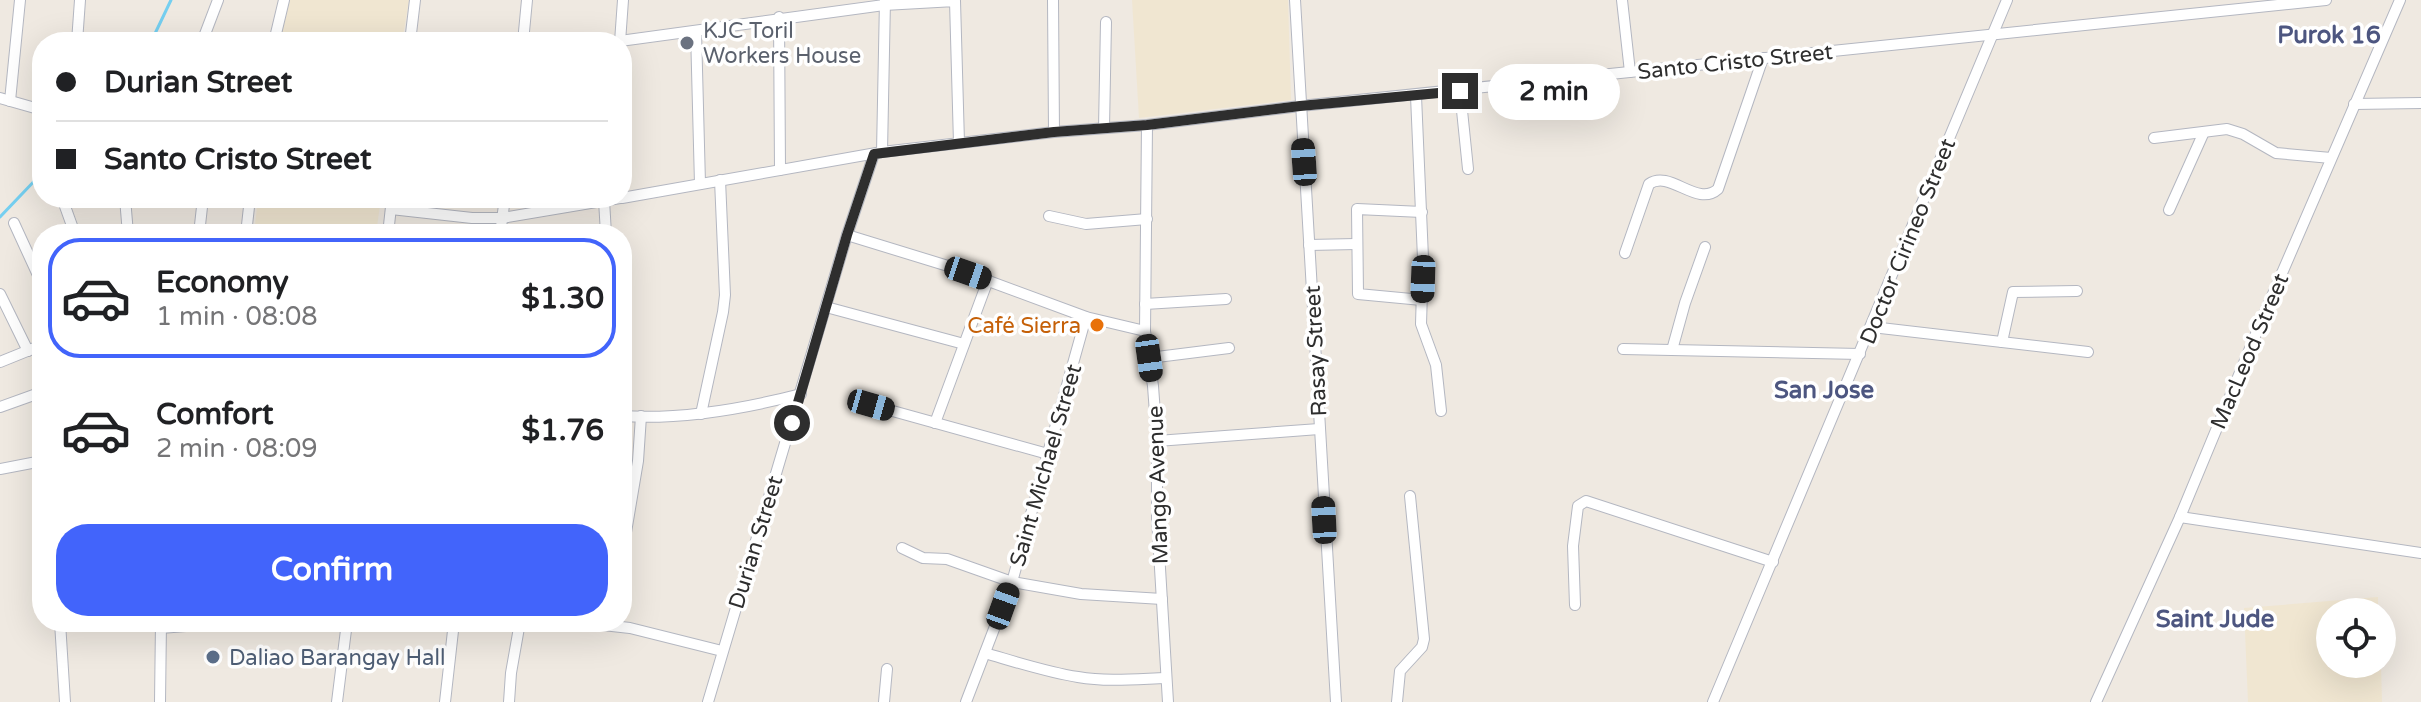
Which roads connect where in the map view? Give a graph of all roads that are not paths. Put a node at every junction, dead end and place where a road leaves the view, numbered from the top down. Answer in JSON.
{"nodes":[{"id":1,"x":20,"y":0,"type":"edge"},
{"id":2,"x":80,"y":0,"type":"edge"},
{"id":3,"x":218,"y":0,"type":"edge"},
{"id":4,"x":284,"y":0,"type":"edge"},
{"id":5,"x":415,"y":0,"type":"edge"},
{"id":6,"x":527,"y":0,"type":"edge"},
{"id":7,"x":623,"y":0,"type":"edge"},
{"id":8,"x":1053,"y":0,"type":"edge"},
{"id":9,"x":1295,"y":0,"type":"edge"},
{"id":10,"x":1622,"y":0,"type":"edge"},
{"id":11,"x":2007,"y":0,"type":"edge"},
{"id":12,"x":2326,"y":0,"type":"edge"},
{"id":13,"x":2400,"y":0,"type":"edge"},
{"id":14,"x":955,"y":1,"type":"edge"},
{"id":15,"x":884,"y":2,"type":"edge"},
{"id":16,"x":779,"y":17,"type":"junction"},
{"id":17,"x":1106,"y":22,"type":"dead end"},
{"id":18,"x":696,"y":31,"type":"junction"},
{"id":19,"x":78,"y":32,"type":"edge"},
{"id":20,"x":206,"y":32,"type":"edge"},
{"id":21,"x":276,"y":32,"type":"edge"},
{"id":22,"x":411,"y":32,"type":"edge"},
{"id":23,"x":524,"y":32,"type":"edge"},
{"id":24,"x":621,"y":32,"type":"edge"},
{"id":25,"x":1992,"y":35,"type":"junction"},
{"id":26,"x":632,"y":39,"type":"edge"},
{"id":27,"x":1763,"y":58,"type":"junction"},
{"id":28,"x":1630,"y":72,"type":"junction"},
{"id":29,"x":1460,"y":91,"type":"junction"},
{"id":30,"x":1416,"y":96,"type":"junction"},
{"id":31,"x":5,"y":100,"type":"edge"},
{"id":32,"x":2421,"y":103,"type":"edge"},
{"id":33,"x":2354,"y":104,"type":"junction"},
{"id":34,"x":1300,"y":106,"type":"junction"},
{"id":35,"x":32,"y":107,"type":"edge"},
{"id":36,"x":1147,"y":125,"type":"junction"},
{"id":37,"x":1104,"y":128,"type":"junction"},
{"id":38,"x":1054,"y":132,"type":"junction"},
{"id":39,"x":2204,"y":132,"type":"junction"},
{"id":40,"x":2154,"y":138,"type":"dead end"},
{"id":41,"x":959,"y":143,"type":"junction"},
{"id":42,"x":878,"y":153,"type":"junction"},
{"id":43,"x":2331,"y":158,"type":"junction"},
{"id":44,"x":1468,"y":169,"type":"dead end"},
{"id":45,"x":780,"y":170,"type":"junction"},
{"id":46,"x":720,"y":180,"type":"junction"},
{"id":47,"x":700,"y":184,"type":"junction"},
{"id":48,"x":632,"y":196,"type":"edge"},
{"id":49,"x":419,"y":208,"type":"edge"},
{"id":50,"x":504,"y":208,"type":"edge"},
{"id":51,"x":559,"y":208,"type":"edge"},
{"id":52,"x":2169,"y":210,"type":"dead end"},
{"id":53,"x":1422,"y":212,"type":"junction"},
{"id":54,"x":1049,"y":216,"type":"dead end"},
{"id":55,"x":502,"y":218,"type":"junction"},
{"id":56,"x":1147,"y":219,"type":"junction"},
{"id":57,"x":14,"y":223,"type":"dead end"},
{"id":58,"x":501,"y":224,"type":"edge"},
{"id":59,"x":847,"y":235,"type":"junction"},
{"id":60,"x":1356,"y":244,"type":"junction"},
{"id":61,"x":1309,"y":245,"type":"junction"},
{"id":62,"x":1705,"y":247,"type":"dead end"},
{"id":63,"x":1625,"y":253,"type":"dead end"},
{"id":64,"x":32,"y":262,"type":"edge"},
{"id":65,"x":988,"y":280,"type":"junction"},
{"id":66,"x":2077,"y":291,"type":"dead end"},
{"id":67,"x":0,"y":294,"type":"edge"},
{"id":68,"x":1226,"y":299,"type":"dead end"},
{"id":69,"x":1422,"y":300,"type":"junction"},
{"id":70,"x":1145,"y":304,"type":"junction"},
{"id":71,"x":826,"y":307,"type":"junction"},
{"id":72,"x":1086,"y":317,"type":"junction"},
{"id":73,"x":1872,"y":327,"type":"junction"},
{"id":74,"x":1145,"y":331,"type":"junction"},
{"id":75,"x":2002,"y":342,"type":"junction"},
{"id":76,"x":964,"y":344,"type":"junction"},
{"id":77,"x":1229,"y":348,"type":"dead end"},
{"id":78,"x":32,"y":349,"type":"edge"},
{"id":79,"x":1623,"y":349,"type":"dead end"},
{"id":80,"x":1672,"y":350,"type":"junction"},
{"id":81,"x":28,"y":351,"type":"junction"},
{"id":82,"x":2088,"y":352,"type":"dead end"},
{"id":83,"x":1860,"y":354,"type":"junction"},
{"id":84,"x":1149,"y":358,"type":"junction"},
{"id":85,"x":0,"y":362,"type":"edge"},
{"id":86,"x":801,"y":394,"type":"junction"},
{"id":87,"x":32,"y":396,"type":"edge"},
{"id":88,"x":871,"y":405,"type":"dead end"},
{"id":89,"x":0,"y":407,"type":"edge"},
{"id":90,"x":1441,"y":411,"type":"dead end"},
{"id":91,"x":701,"y":414,"type":"junction"},
{"id":92,"x":632,"y":416,"type":"edge"},
{"id":93,"x":641,"y":416,"type":"junction"},
{"id":94,"x":935,"y":423,"type":"junction"},
{"id":95,"x":1319,"y":429,"type":"junction"},
{"id":96,"x":1157,"y":441,"type":"junction"},
{"id":97,"x":1048,"y":454,"type":"junction"},
{"id":98,"x":32,"y":463,"type":"edge"},
{"id":99,"x":0,"y":469,"type":"edge"},
{"id":100,"x":1410,"y":496,"type":"dead end"},
{"id":101,"x":632,"y":497,"type":"edge"},
{"id":102,"x":2180,"y":517,"type":"junction"},
{"id":103,"x":902,"y":548,"type":"dead end"},
{"id":104,"x":2421,"y":553,"type":"edge"},
{"id":105,"x":1773,"y":562,"type":"junction"},
{"id":106,"x":1012,"y":582,"type":"junction"},
{"id":107,"x":1162,"y":599,"type":"junction"},
{"id":108,"x":1575,"y":605,"type":"dead end"},
{"id":109,"x":632,"y":629,"type":"edge"},
{"id":110,"x":61,"y":632,"type":"edge"},
{"id":111,"x":161,"y":632,"type":"edge"},
{"id":112,"x":346,"y":632,"type":"edge"},
{"id":113,"x":453,"y":632,"type":"edge"},
{"id":114,"x":518,"y":632,"type":"edge"},
{"id":115,"x":722,"y":651,"type":"junction"},
{"id":116,"x":985,"y":653,"type":"junction"},
{"id":117,"x":887,"y":669,"type":"dead end"},
{"id":118,"x":1166,"y":678,"type":"junction"},
{"id":119,"x":65,"y":702,"type":"edge"},
{"id":120,"x":160,"y":702,"type":"edge"},
{"id":121,"x":337,"y":702,"type":"edge"},
{"id":122,"x":445,"y":702,"type":"edge"},
{"id":123,"x":509,"y":702,"type":"edge"},
{"id":124,"x":708,"y":702,"type":"edge"},
{"id":125,"x":884,"y":702,"type":"edge"},
{"id":126,"x":966,"y":702,"type":"edge"},
{"id":127,"x":1168,"y":702,"type":"edge"},
{"id":128,"x":1336,"y":702,"type":"edge"},
{"id":129,"x":1397,"y":702,"type":"edge"},
{"id":130,"x":1713,"y":702,"type":"edge"},
{"id":131,"x":2096,"y":702,"type":"edge"}],
"edges":[{"from":1,"to":31,"type":"street"},
{"from":2,"to":19,"type":"street"},
{"from":3,"to":20,"type":"street"},
{"from":4,"to":21,"type":"street"},
{"from":5,"to":22,"type":"street"},
{"from":6,"to":23,"type":"street"},
{"from":7,"to":24,"type":"street"},
{"from":8,"to":38,"type":"street"},
{"from":9,"to":34,"type":"street","name":"Rasay Street"},
{"from":10,"to":28,"type":"street"},
{"from":11,"to":25,"type":"street","name":"Doctor Cirineo Street"},
{"from":12,"to":25,"type":"street","name":"Santo Cristo Street"},
{"from":13,"to":33,"type":"street","name":"MacLeod Street"},
{"from":14,"to":15,"type":"street"},
{"from":14,"to":41,"type":"street"},
{"from":15,"to":16,"type":"street"},
{"from":15,"to":42,"type":"street","name":"Durian Street"},
{"from":16,"to":18,"type":"street"},
{"from":16,"to":45,"type":"street"},
{"from":17,"to":37,"type":"street"},
{"from":18,"to":26,"type":"street"},
{"from":18,"to":47,"type":"street"},
{"from":25,"to":27,"type":"street","name":"Santo Cristo Street"},
{"from":25,"to":73,"type":"street","name":"Doctor Cirineo Street"},
{"from":27,"to":28,"type":"street","name":"Santo Cristo Street"},
{"from":27,"to":63,"type":"street"},
{"from":28,"to":29,"type":"street","name":"Santo Cristo Street"},
{"from":29,"to":30,"type":"street","name":"Santo Cristo Street"},
{"from":29,"to":44,"type":"street"},
{"from":30,"to":34,"type":"street","name":"Santo Cristo Street"},
{"from":30,"to":53,"type":"street"},
{"from":31,"to":35,"type":"street"},
{"from":32,"to":33,"type":"street"},
{"from":33,"to":43,"type":"street","name":"MacLeod Street"},
{"from":34,"to":36,"type":"street","name":"Santo Cristo Street"},
{"from":34,"to":61,"type":"street","name":"Rasay Street"},
{"from":36,"to":37,"type":"street","name":"Santo Cristo Street"},
{"from":36,"to":56,"type":"street","name":"Mango Avenue"},
{"from":37,"to":38,"type":"street","name":"Santo Cristo Street"},
{"from":38,"to":41,"type":"street","name":"Santo Cristo Street"},
{"from":39,"to":40,"type":"street"},
{"from":39,"to":43,"type":"street"},
{"from":39,"to":52,"type":"street"},
{"from":41,"to":42,"type":"street","name":"Santo Cristo Street"},
{"from":42,"to":45,"type":"street","name":"Santo Cristo Street"},
{"from":42,"to":59,"type":"street","name":"Durian Street"},
{"from":43,"to":102,"type":"street","name":"MacLeod Street"},
{"from":45,"to":46,"type":"street","name":"Santo Cristo Street"},
{"from":46,"to":47,"type":"street","name":"Santo Cristo Street"},
{"from":46,"to":91,"type":"street"},
{"from":47,"to":48,"type":"street","name":"Santo Cristo Street"},
{"from":49,"to":55,"type":"street","name":"Santo Cristo Street"},
{"from":50,"to":55,"type":"street"},
{"from":51,"to":55,"type":"street","name":"Santo Cristo Street"},
{"from":53,"to":60,"type":"street"},
{"from":53,"to":69,"type":"street"},
{"from":54,"to":56,"type":"street"},
{"from":55,"to":58,"type":"street"},
{"from":56,"to":70,"type":"street","name":"Mango Avenue"},
{"from":57,"to":64,"type":"street"},
{"from":59,"to":65,"type":"street"},
{"from":59,"to":71,"type":"street","name":"Durian Street"},
{"from":60,"to":61,"type":"street"},
{"from":60,"to":69,"type":"street"},
{"from":61,"to":95,"type":"street","name":"Rasay Street"},
{"from":62,"to":80,"type":"street"},
{"from":65,"to":72,"type":"street"},
{"from":65,"to":76,"type":"street"},
{"from":66,"to":75,"type":"street"},
{"from":67,"to":81,"type":"street"},
{"from":68,"to":70,"type":"street"},
{"from":69,"to":90,"type":"street"},
{"from":70,"to":74,"type":"street","name":"Mango Avenue"},
{"from":71,"to":76,"type":"street"},
{"from":71,"to":86,"type":"street","name":"Durian Street"},
{"from":72,"to":74,"type":"street"},
{"from":72,"to":97,"type":"street","name":"Saint Michael Street"},
{"from":73,"to":75,"type":"street"},
{"from":73,"to":83,"type":"street","name":"Doctor Cirineo Street"},
{"from":74,"to":84,"type":"street","name":"Mango Avenue"},
{"from":75,"to":82,"type":"street"},
{"from":76,"to":94,"type":"street"},
{"from":77,"to":84,"type":"street"},
{"from":78,"to":81,"type":"street"},
{"from":79,"to":80,"type":"street"},
{"from":80,"to":83,"type":"street"},
{"from":81,"to":85,"type":"street"},
{"from":83,"to":105,"type":"street","name":"Doctor Cirineo Street"},
{"from":84,"to":96,"type":"street","name":"Mango Avenue"},
{"from":86,"to":91,"type":"street"},
{"from":86,"to":115,"type":"street","name":"Durian Street"},
{"from":87,"to":89,"type":"street"},
{"from":88,"to":94,"type":"street"},
{"from":91,"to":93,"type":"street"},
{"from":92,"to":93,"type":"street"},
{"from":93,"to":101,"type":"street"},
{"from":94,"to":97,"type":"street"},
{"from":95,"to":96,"type":"street"},
{"from":95,"to":128,"type":"street","name":"Rasay Street"},
{"from":96,"to":107,"type":"street","name":"Mango Avenue"},
{"from":97,"to":106,"type":"street","name":"Saint Michael Street"},
{"from":98,"to":99,"type":"street"},
{"from":100,"to":129,"type":"street"},
{"from":102,"to":104,"type":"street"},
{"from":102,"to":131,"type":"street","name":"MacLeod Street"},
{"from":103,"to":106,"type":"street"},
{"from":105,"to":108,"type":"street"},
{"from":105,"to":130,"type":"street","name":"Doctor Cirineo Street"},
{"from":106,"to":107,"type":"street"},
{"from":106,"to":116,"type":"street","name":"Saint Michael Street"},
{"from":107,"to":118,"type":"street","name":"Mango Avenue"},
{"from":109,"to":115,"type":"street"},
{"from":110,"to":119,"type":"street"},
{"from":111,"to":120,"type":"street"},
{"from":112,"to":121,"type":"street"},
{"from":113,"to":122,"type":"street"},
{"from":114,"to":123,"type":"street"},
{"from":115,"to":124,"type":"street","name":"Durian Street"},
{"from":116,"to":118,"type":"street"},
{"from":116,"to":126,"type":"street","name":"Saint Michael Street"},
{"from":117,"to":125,"type":"street"},
{"from":118,"to":127,"type":"street","name":"Mango Avenue"}]}
